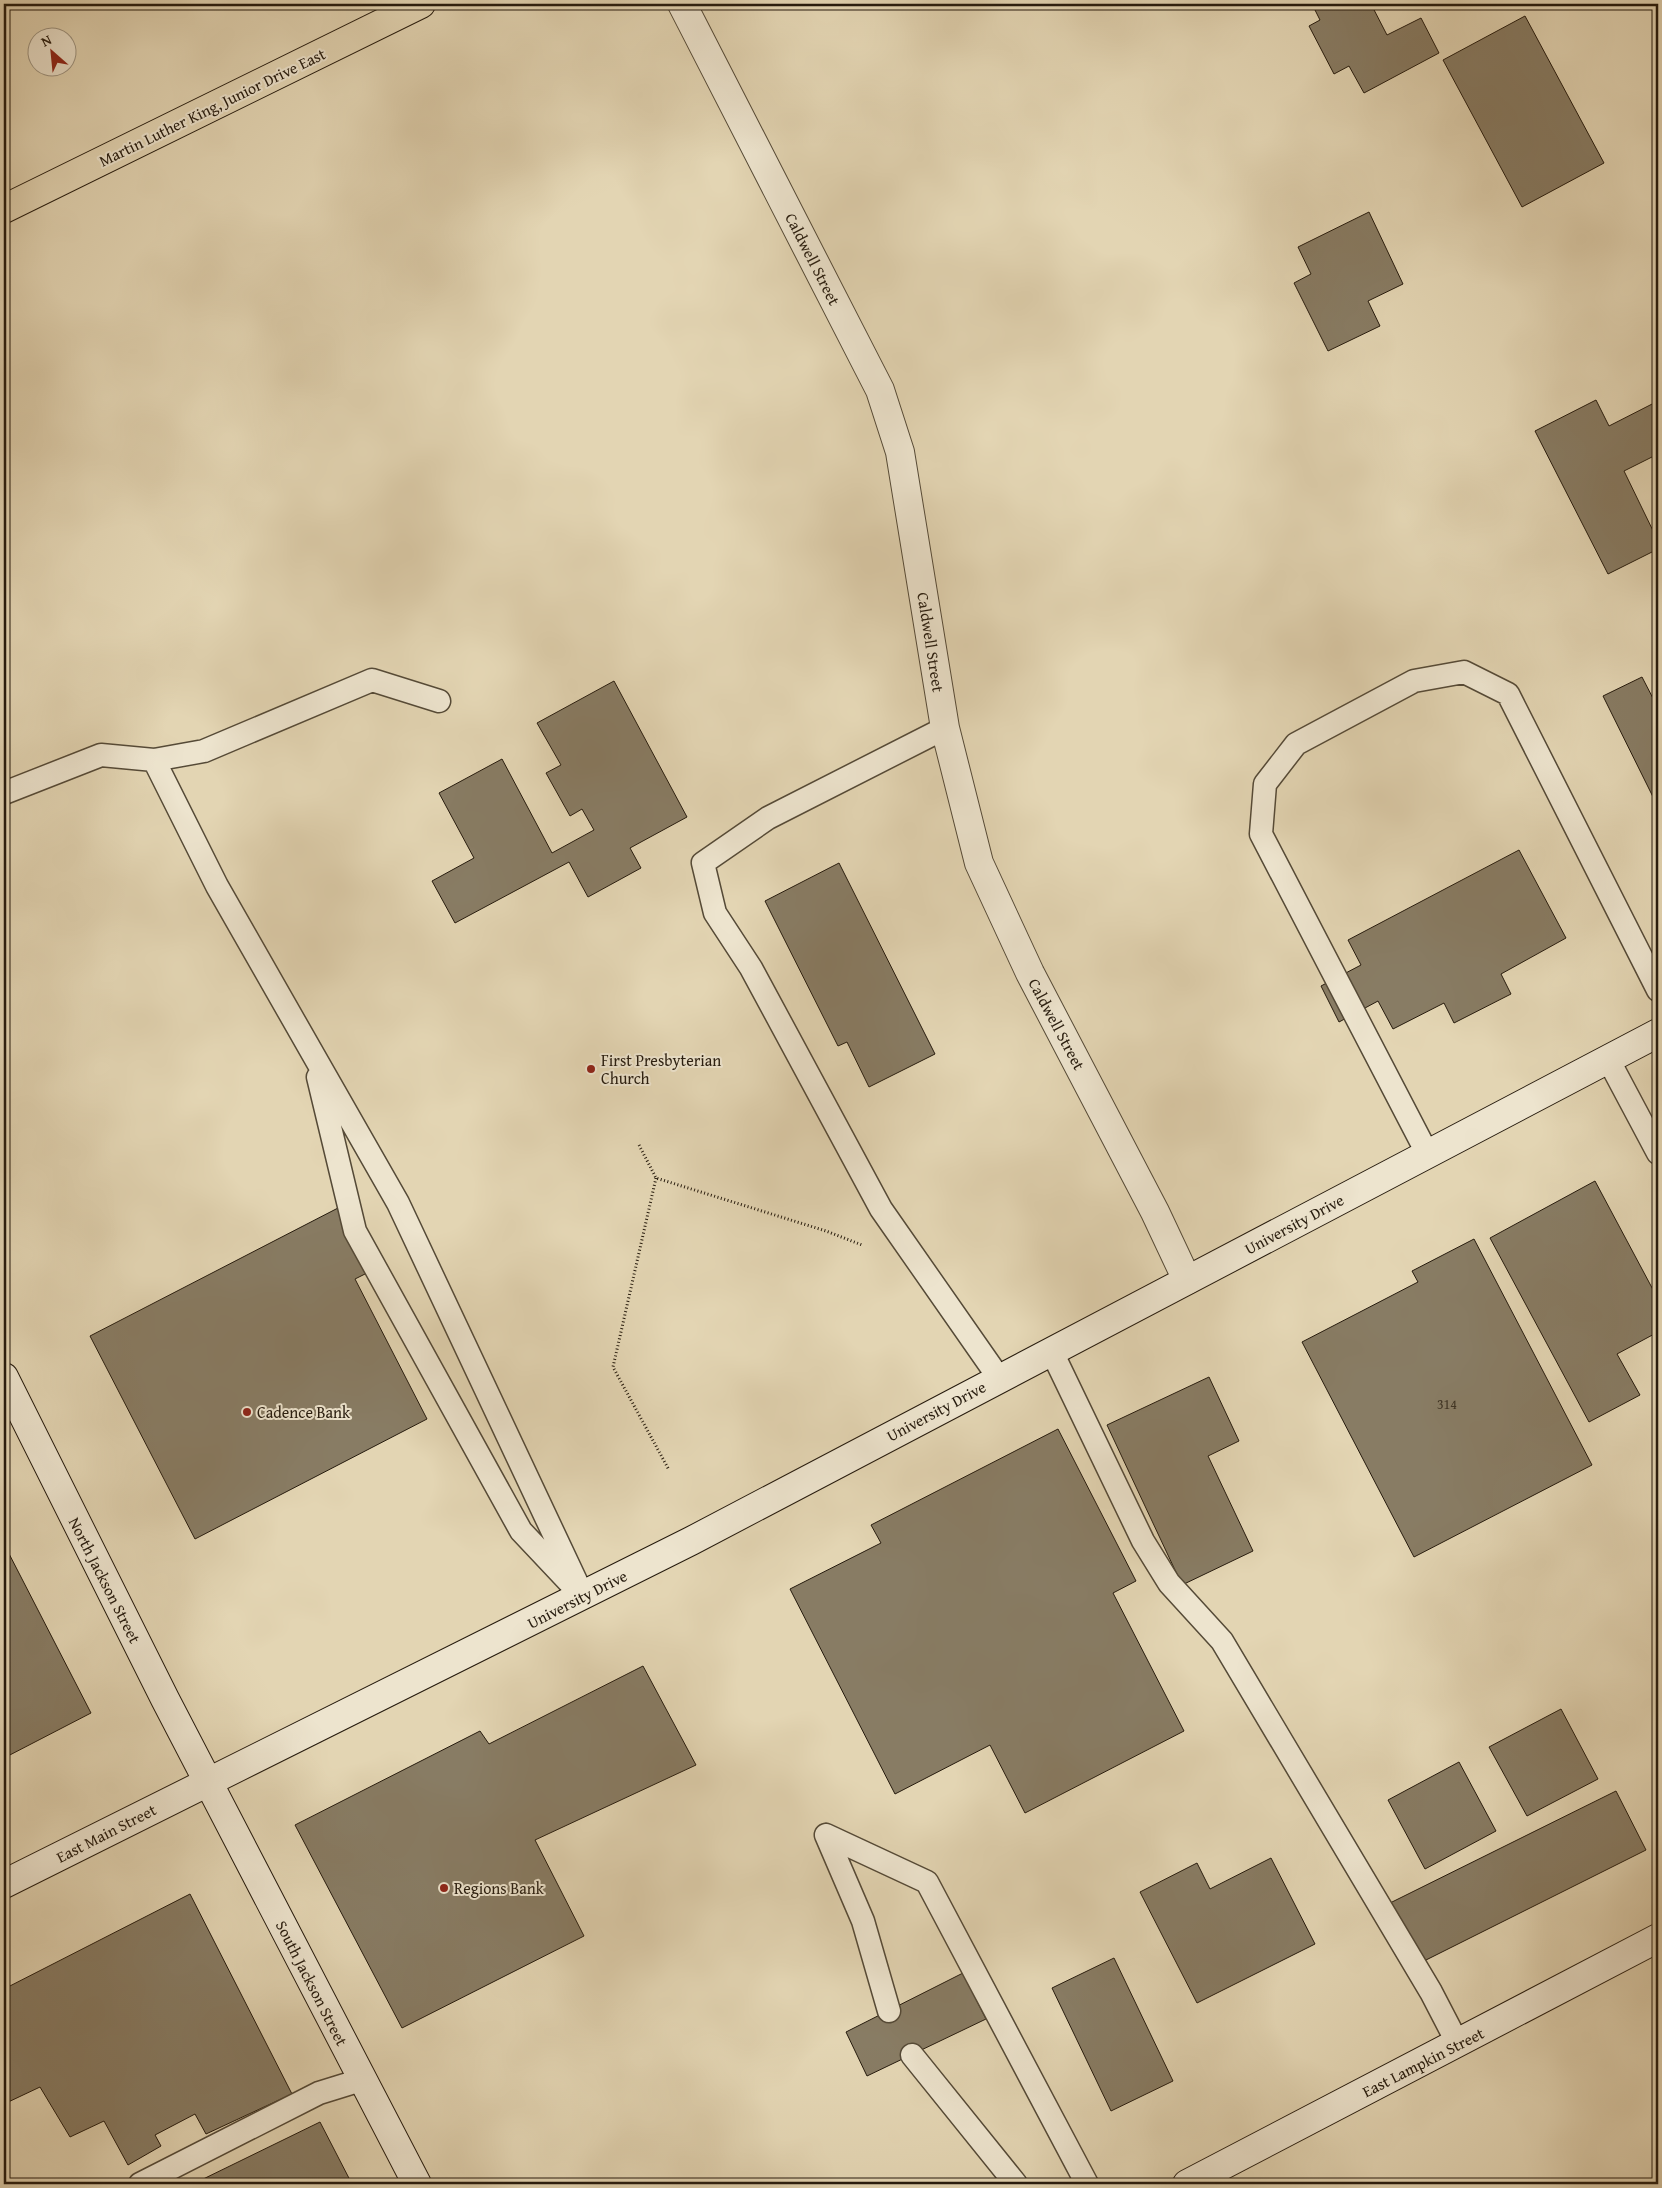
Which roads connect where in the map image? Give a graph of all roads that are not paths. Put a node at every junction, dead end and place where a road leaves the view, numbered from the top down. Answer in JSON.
{"nodes":[{"id":1,"x":420,"y":4,"type":"edge"},
{"id":2,"x":682,"y":4,"type":"edge"},
{"id":3,"x":4,"y":209,"type":"edge"},
{"id":4,"x":439,"y":701,"type":"dead end"},
{"id":5,"x":945,"y":728,"type":"junction"},
{"id":6,"x":154,"y":760,"type":"junction"},
{"id":7,"x":4,"y":793,"type":"edge"},
{"id":8,"x":1658,"y":990,"type":"edge"},
{"id":9,"x":1658,"y":1033,"type":"edge"},
{"id":10,"x":311,"y":1050,"type":"junction"},
{"id":11,"x":1608,"y":1059,"type":"junction"},
{"id":12,"x":1427,"y":1153,"type":"junction"},
{"id":13,"x":1658,"y":1153,"type":"edge"},
{"id":14,"x":1187,"y":1280,"type":"junction"},
{"id":15,"x":1051,"y":1350,"type":"junction"},
{"id":16,"x":4,"y":1377,"type":"edge"},
{"id":17,"x":999,"y":1378,"type":"junction"},
{"id":18,"x":583,"y":1596,"type":"junction"},
{"id":19,"x":209,"y":1782,"type":"junction"},
{"id":20,"x":4,"y":1884,"type":"edge"},
{"id":21,"x":1658,"y":1938,"type":"edge"},
{"id":22,"x":889,"y":2011,"type":"dead end"},
{"id":23,"x":1458,"y":2044,"type":"junction"},
{"id":24,"x":912,"y":2055,"type":"dead end"},
{"id":25,"x":361,"y":2080,"type":"junction"},
{"id":26,"x":140,"y":2184,"type":"edge"},
{"id":27,"x":416,"y":2184,"type":"edge"},
{"id":28,"x":1016,"y":2184,"type":"edge"},
{"id":29,"x":1087,"y":2184,"type":"edge"},
{"id":30,"x":1187,"y":2184,"type":"edge"}],
"edges":[{"from":1,"to":3,"type":"main road","name":"Martin Luther King, Junior Drive East"},
{"from":2,"to":5,"type":"street","name":"Caldwell Street"},
{"from":4,"to":6,"type":"lane"},
{"from":5,"to":14,"type":"street","name":"Caldwell Street"},
{"from":5,"to":17,"type":"lane"},
{"from":6,"to":7,"type":"lane"},
{"from":6,"to":10,"type":"lane"},
{"from":8,"to":12,"type":"lane"},
{"from":9,"to":11,"type":"street","name":"University Drive"},
{"from":10,"to":18,"type":"lane"},
{"from":10,"to":18,"type":"lane"},
{"from":11,"to":12,"type":"street","name":"University Drive"},
{"from":11,"to":13,"type":"lane"},
{"from":12,"to":14,"type":"street","name":"University Drive"},
{"from":14,"to":15,"type":"street","name":"University Drive"},
{"from":15,"to":17,"type":"street","name":"University Drive"},
{"from":15,"to":23,"type":"lane"},
{"from":16,"to":19,"type":"street","name":"North Jackson Street"},
{"from":17,"to":18,"type":"street","name":"University Drive"},
{"from":18,"to":19,"type":"street","name":"University Drive"},
{"from":19,"to":20,"type":"street","name":"East Main Street"},
{"from":19,"to":25,"type":"street","name":"South Jackson Street"},
{"from":21,"to":23,"type":"street","name":"East Lampkin Street"},
{"from":22,"to":29,"type":"lane"},
{"from":23,"to":30,"type":"street","name":"East Lampkin Street"},
{"from":24,"to":28,"type":"lane"},
{"from":25,"to":26,"type":"lane"},
{"from":25,"to":27,"type":"street","name":"South Jackson Street"}]}
